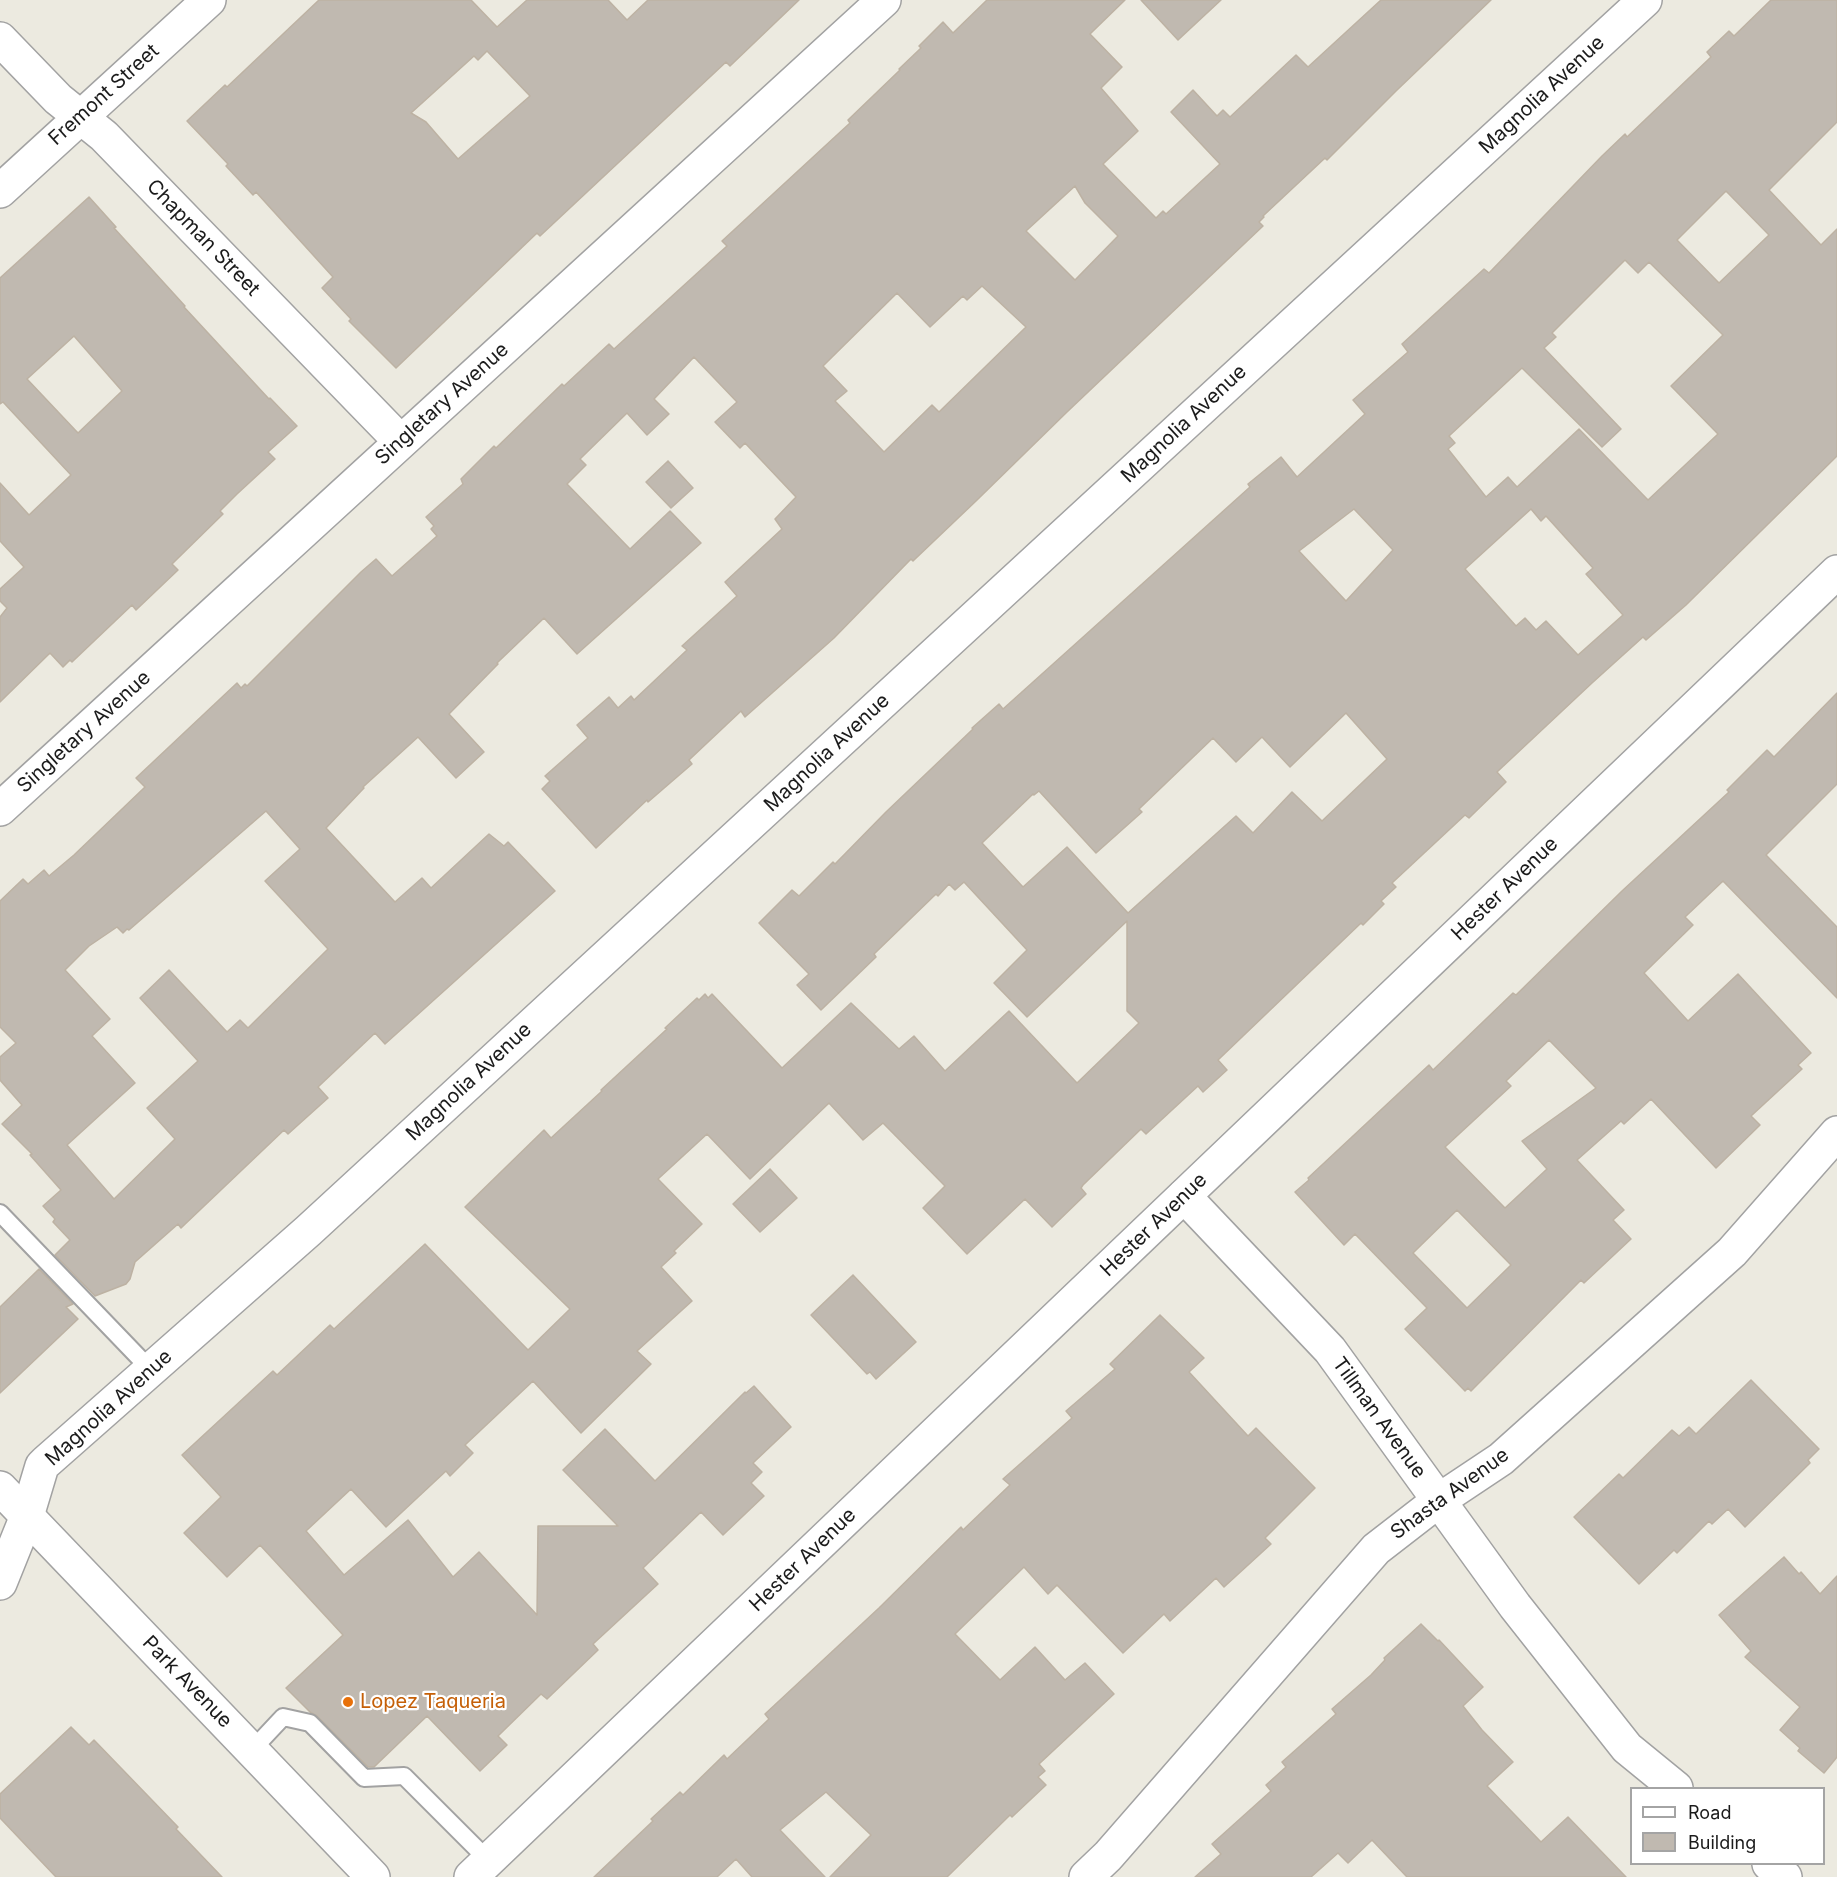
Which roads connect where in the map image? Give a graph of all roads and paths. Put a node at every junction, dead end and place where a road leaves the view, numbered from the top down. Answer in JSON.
{"nodes":[{"id":1,"x":209,"y":0,"type":"edge"},
{"id":2,"x":884,"y":0,"type":"edge"},
{"id":3,"x":1645,"y":0,"type":"edge"},
{"id":4,"x":0,"y":39,"type":"edge"},
{"id":5,"x":80,"y":117,"type":"junction"},
{"id":6,"x":0,"y":191,"type":"edge"},
{"id":7,"x":401,"y":442,"type":"junction"},
{"id":8,"x":1837,"y":572,"type":"edge"},
{"id":9,"x":0,"y":809,"type":"edge"},
{"id":10,"x":1837,"y":1133,"type":"edge"},
{"id":11,"x":1184,"y":1196,"type":"junction"},
{"id":12,"x":0,"y":1213,"type":"edge"},
{"id":13,"x":150,"y":1369,"type":"junction"},
{"id":14,"x":0,"y":1488,"type":"edge"},
{"id":15,"x":1438,"y":1501,"type":"junction"},
{"id":16,"x":27,"y":1516,"type":"junction"},
{"id":17,"x":0,"y":1583,"type":"edge"},
{"id":18,"x":252,"y":1750,"type":"junction"},
{"id":19,"x":1675,"y":1787,"type":"edge"},
{"id":20,"x":1771,"y":1865,"type":"edge"},
{"id":21,"x":479,"y":1869,"type":"edge"},
{"id":22,"x":373,"y":1877,"type":"edge"},
{"id":23,"x":1086,"y":1877,"type":"edge"},
{"id":24,"x":1785,"y":1877,"type":"edge"}],
"edges":[{"from":1,"to":5,"type":"street","name":"Fremont Street"},
{"from":2,"to":7,"type":"street","name":"Singletary Avenue"},
{"from":3,"to":13,"type":"street","name":"Magnolia Avenue"},
{"from":4,"to":5,"type":"street","name":"Chapman Street"},
{"from":5,"to":6,"type":"street","name":"Fremont Street"},
{"from":5,"to":7,"type":"street","name":"Chapman Street"},
{"from":7,"to":9,"type":"street","name":"Singletary Avenue"},
{"from":8,"to":11,"type":"street","name":"Hester Avenue"},
{"from":10,"to":15,"type":"street","name":"Shasta Avenue"},
{"from":11,"to":15,"type":"street","name":"Tillman Avenue"},
{"from":11,"to":21,"type":"street","name":"Hester Avenue"},
{"from":12,"to":13,"type":"lane"},
{"from":13,"to":16,"type":"street","name":"Magnolia Avenue"},
{"from":14,"to":16,"type":"street","name":"Park Avenue"},
{"from":15,"to":19,"type":"street","name":"Tillman Avenue"},
{"from":15,"to":23,"type":"street","name":"Shasta Avenue"},
{"from":16,"to":17,"type":"street","name":"Magnolia Avenue"},
{"from":16,"to":18,"type":"street","name":"Park Avenue"},
{"from":18,"to":21,"type":"lane"},
{"from":18,"to":22,"type":"street","name":"Park Avenue"},
{"from":20,"to":24,"type":"street"}]}
